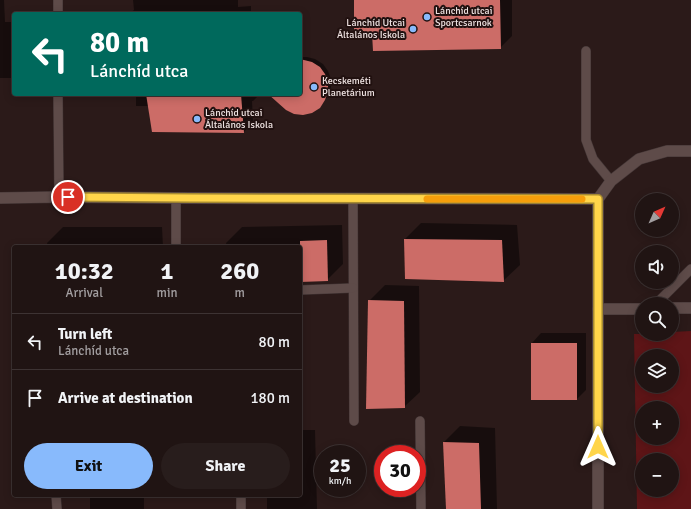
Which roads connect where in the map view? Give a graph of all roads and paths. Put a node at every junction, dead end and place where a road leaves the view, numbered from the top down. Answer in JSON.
{"nodes":[{"id":1,"x":58,"y":0,"type":"edge"},
{"id":2,"x":58,"y":12,"type":"edge"},
{"id":3,"x":586,"y":51,"type":"dead end"},
{"id":4,"x":58,"y":96,"type":"edge"},
{"id":5,"x":691,"y":151,"type":"edge"},
{"id":6,"x":611,"y":181,"type":"junction"},
{"id":7,"x":59,"y":197,"type":"junction"},
{"id":8,"x":0,"y":198,"type":"edge"},
{"id":9,"x":176,"y":198,"type":"junction"},
{"id":10,"x":353,"y":199,"type":"junction"},
{"id":11,"x":598,"y":199,"type":"junction"},
{"id":12,"x":176,"y":245,"type":"edge"},
{"id":13,"x":691,"y":269,"type":"edge"},
{"id":14,"x":353,"y":288,"type":"junction"},
{"id":15,"x":302,"y":290,"type":"edge"},
{"id":16,"x":663,"y":297,"type":"edge"},
{"id":17,"x":679,"y":308,"type":"edge"},
{"id":18,"x":691,"y":308,"type":"edge"},
{"id":19,"x":598,"y":309,"type":"junction"},
{"id":20,"x":635,"y":309,"type":"edge"},
{"id":21,"x":354,"y":421,"type":"dead end"},
{"id":22,"x":420,"y":421,"type":"dead end"},
{"id":23,"x":56,"y":497,"type":"edge"},
{"id":24,"x":241,"y":497,"type":"edge"},
{"id":25,"x":57,"y":509,"type":"edge"},
{"id":26,"x":241,"y":509,"type":"edge"},
{"id":27,"x":421,"y":509,"type":"edge"},
{"id":28,"x":598,"y":509,"type":"edge"}],
"edges":[{"from":1,"to":2,"type":"lane"},
{"from":3,"to":6,"type":"lane"},
{"from":4,"to":7,"type":"lane"},
{"from":5,"to":6,"type":"street"},
{"from":6,"to":11,"type":"street"},
{"from":7,"to":8,"type":"street"},
{"from":7,"to":9,"type":"street"},
{"from":9,"to":10,"type":"street"},
{"from":9,"to":12,"type":"lane"},
{"from":10,"to":11,"type":"street"},
{"from":10,"to":14,"type":"lane"},
{"from":11,"to":19,"type":"street"},
{"from":13,"to":16,"type":"lane"},
{"from":14,"to":15,"type":"lane"},
{"from":14,"to":21,"type":"lane"},
{"from":17,"to":18,"type":"street"},
{"from":19,"to":20,"type":"street"},
{"from":19,"to":28,"type":"street"},
{"from":22,"to":27,"type":"lane"},
{"from":23,"to":25,"type":"lane"},
{"from":24,"to":26,"type":"lane"}]}
